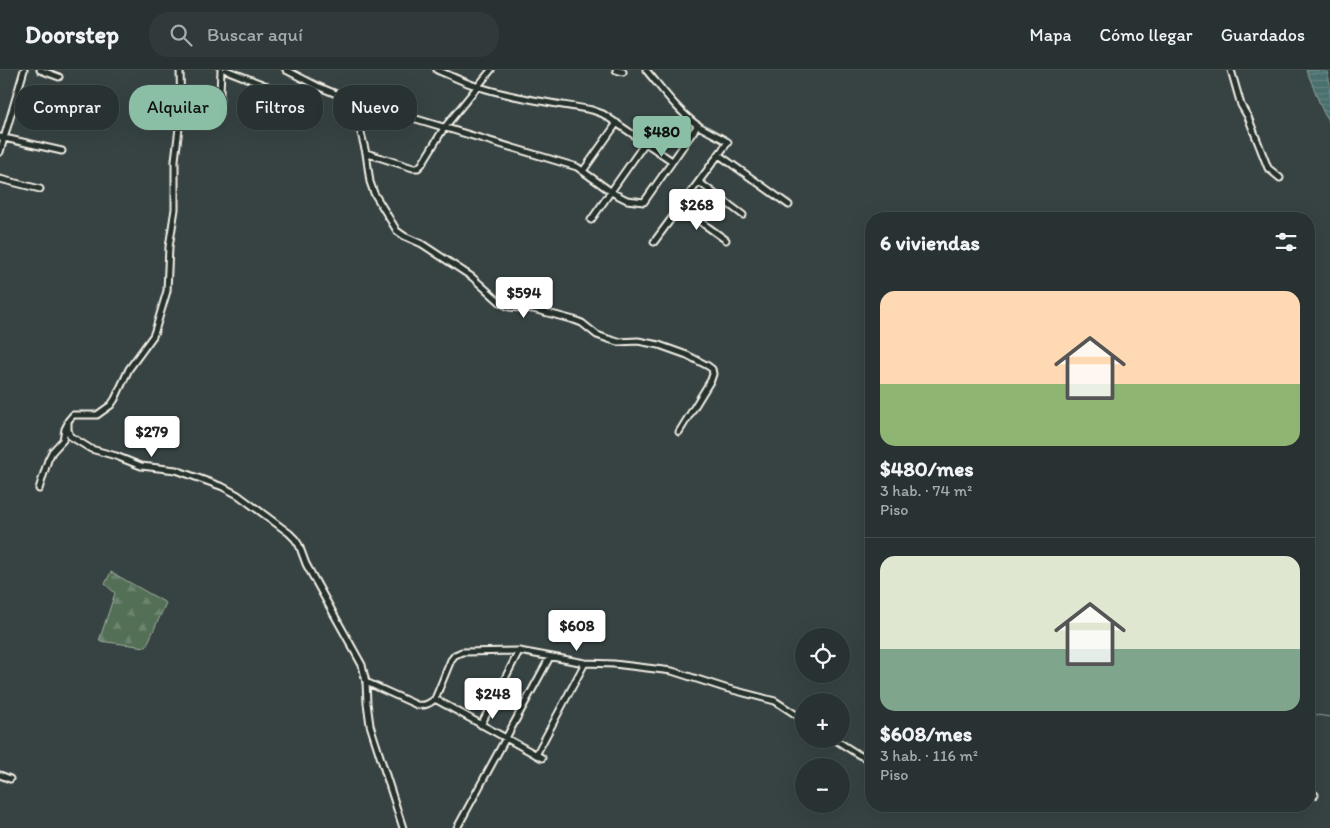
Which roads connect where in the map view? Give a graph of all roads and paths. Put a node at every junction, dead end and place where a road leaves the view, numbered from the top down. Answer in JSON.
{"nodes":[{"id":1,"x":24,"y":70,"type":"edge"},
{"id":2,"x":40,"y":70,"type":"edge"},
{"id":3,"x":180,"y":70,"type":"edge"},
{"id":4,"x":221,"y":70,"type":"edge"},
{"id":5,"x":226,"y":70,"type":"edge"},
{"id":6,"x":286,"y":70,"type":"edge"},
{"id":7,"x":438,"y":70,"type":"edge"},
{"id":8,"x":491,"y":70,"type":"edge"},
{"id":9,"x":616,"y":70,"type":"edge"},
{"id":10,"x":646,"y":70,"type":"edge"},
{"id":11,"x":1230,"y":70,"type":"edge"},
{"id":12,"x":623,"y":72,"type":"dead end"},
{"id":13,"x":59,"y":77,"type":"dead end"},
{"id":14,"x":20,"y":85,"type":"edge"},
{"id":15,"x":220,"y":85,"type":"edge"},
{"id":16,"x":264,"y":85,"type":"edge"},
{"id":17,"x":477,"y":86,"type":"junction"},
{"id":18,"x":333,"y":93,"type":"edge"},
{"id":19,"x":15,"y":101,"type":"edge"},
{"id":20,"x":417,"y":120,"type":"edge"},
{"id":21,"x":617,"y":123,"type":"junction"},
{"id":22,"x":698,"y":125,"type":"junction"},
{"id":23,"x":444,"y":128,"type":"junction"},
{"id":24,"x":360,"y":130,"type":"edge"},
{"id":25,"x":2,"y":137,"type":"edge"},
{"id":26,"x":645,"y":143,"type":"junction"},
{"id":27,"x":62,"y":151,"type":"dead end"},
{"id":28,"x":0,"y":152,"type":"edge"},
{"id":29,"x":366,"y":153,"type":"junction"},
{"id":30,"x":719,"y":155,"type":"junction"},
{"id":31,"x":672,"y":161,"type":"junction"},
{"id":32,"x":583,"y":171,"type":"junction"},
{"id":33,"x":1280,"y":178,"type":"dead end"},
{"id":34,"x":0,"y":179,"type":"edge"},
{"id":35,"x":699,"y":182,"type":"junction"},
{"id":36,"x":40,"y":189,"type":"dead end"},
{"id":37,"x":611,"y":191,"type":"junction"},
{"id":38,"x":789,"y":205,"type":"dead end"},
{"id":39,"x":680,"y":207,"type":"junction"},
{"id":40,"x":743,"y":215,"type":"dead end"},
{"id":41,"x":591,"y":220,"type":"dead end"},
{"id":42,"x":726,"y":240,"type":"dead end"},
{"id":43,"x":654,"y":242,"type":"dead end"},
{"id":44,"x":67,"y":425,"type":"junction"},
{"id":45,"x":678,"y":432,"type":"dead end"},
{"id":46,"x":39,"y":489,"type":"dead end"},
{"id":47,"x":519,"y":651,"type":"junction"},
{"id":48,"x":550,"y":657,"type":"junction"},
{"id":49,"x":585,"y":663,"type":"junction"},
{"id":50,"x":366,"y":682,"type":"junction"},
{"id":51,"x":435,"y":699,"type":"junction"},
{"id":52,"x":795,"y":714,"type":"edge"},
{"id":53,"x":481,"y":725,"type":"junction"},
{"id":54,"x":506,"y":738,"type":"junction"},
{"id":55,"x":848,"y":748,"type":"edge"},
{"id":56,"x":536,"y":755,"type":"junction"},
{"id":57,"x":542,"y":758,"type":"dead end"},
{"id":58,"x":865,"y":758,"type":"edge"},
{"id":59,"x":0,"y":775,"type":"edge"},
{"id":60,"x":10,"y":779,"type":"dead end"},
{"id":61,"x":403,"y":828,"type":"edge"},
{"id":62,"x":457,"y":828,"type":"edge"}],
"edges":[{"from":1,"to":14,"type":"street"},
{"from":2,"to":13,"type":"street"},
{"from":3,"to":44,"type":"street"},
{"from":4,"to":15,"type":"street"},
{"from":5,"to":16,"type":"street"},
{"from":6,"to":18,"type":"street"},
{"from":7,"to":17,"type":"street"},
{"from":8,"to":17,"type":"street"},
{"from":9,"to":12,"type":"street"},
{"from":10,"to":22,"type":"street"},
{"from":11,"to":33,"type":"street"},
{"from":17,"to":21,"type":"street"},
{"from":17,"to":23,"type":"street"},
{"from":19,"to":25,"type":"street"},
{"from":20,"to":23,"type":"street"},
{"from":21,"to":26,"type":"street"},
{"from":21,"to":32,"type":"street"},
{"from":22,"to":30,"type":"street"},
{"from":22,"to":31,"type":"street"},
{"from":23,"to":29,"type":"street"},
{"from":23,"to":32,"type":"street"},
{"from":24,"to":29,"type":"street"},
{"from":25,"to":27,"type":"street"},
{"from":25,"to":28,"type":"street"},
{"from":26,"to":31,"type":"street"},
{"from":26,"to":37,"type":"street"},
{"from":29,"to":45,"type":"street"},
{"from":30,"to":35,"type":"street"},
{"from":30,"to":38,"type":"street"},
{"from":31,"to":37,"type":"street"},
{"from":32,"to":37,"type":"street"},
{"from":34,"to":36,"type":"street"},
{"from":35,"to":39,"type":"street"},
{"from":35,"to":40,"type":"street"},
{"from":37,"to":41,"type":"street"},
{"from":39,"to":42,"type":"street"},
{"from":39,"to":43,"type":"street"},
{"from":44,"to":46,"type":"street"},
{"from":44,"to":50,"type":"street"},
{"from":47,"to":48,"type":"street"},
{"from":47,"to":51,"type":"street"},
{"from":47,"to":53,"type":"street"},
{"from":48,"to":49,"type":"street"},
{"from":48,"to":54,"type":"street"},
{"from":49,"to":52,"type":"street"},
{"from":49,"to":56,"type":"street"},
{"from":50,"to":51,"type":"street"},
{"from":50,"to":61,"type":"street"},
{"from":51,"to":53,"type":"street"},
{"from":53,"to":54,"type":"street"},
{"from":54,"to":56,"type":"street"},
{"from":54,"to":62,"type":"street"},
{"from":55,"to":58,"type":"street"},
{"from":56,"to":57,"type":"street"},
{"from":59,"to":60,"type":"street"}]}
